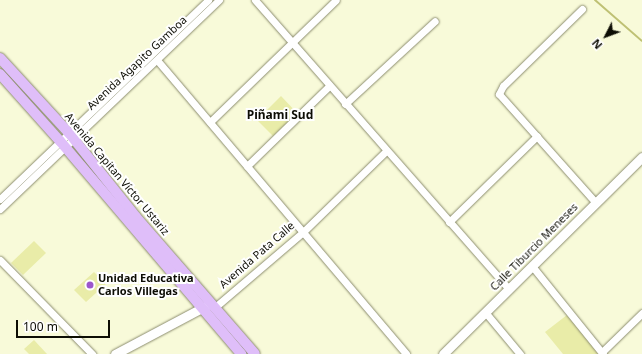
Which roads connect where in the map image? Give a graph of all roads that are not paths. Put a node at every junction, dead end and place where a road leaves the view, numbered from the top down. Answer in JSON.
{"nodes":[{"id":1,"x":208,"y":0,"type":"edge"},
{"id":2,"x":219,"y":0,"type":"edge"},
{"id":3,"x":255,"y":0,"type":"edge"},
{"id":4,"x":336,"y":0,"type":"edge"},
{"id":5,"x":582,"y":9,"type":"dead end"},
{"id":6,"x":435,"y":21,"type":"dead end"},
{"id":7,"x":292,"y":43,"type":"junction"},
{"id":8,"x":0,"y":58,"type":"edge"},
{"id":9,"x":157,"y":60,"type":"junction"},
{"id":10,"x":0,"y":74,"type":"edge"},
{"id":11,"x":329,"y":86,"type":"junction"},
{"id":12,"x":345,"y":104,"type":"junction"},
{"id":13,"x":210,"y":122,"type":"junction"},
{"id":14,"x":71,"y":136,"type":"junction"},
{"id":15,"x":537,"y":136,"type":"junction"},
{"id":16,"x":62,"y":144,"type":"junction"},
{"id":17,"x":386,"y":151,"type":"junction"},
{"id":18,"x":642,"y":157,"type":"edge"},
{"id":19,"x":247,"y":166,"type":"junction"},
{"id":20,"x":0,"y":199,"type":"edge"},
{"id":21,"x":596,"y":203,"type":"junction"},
{"id":22,"x":0,"y":209,"type":"edge"},
{"id":23,"x":449,"y":222,"type":"junction"},
{"id":24,"x":304,"y":231,"type":"junction"},
{"id":25,"x":0,"y":260,"type":"edge"},
{"id":26,"x":532,"y":266,"type":"junction"},
{"id":27,"x":509,"y":289,"type":"junction"},
{"id":28,"x":207,"y":308,"type":"junction"},
{"id":29,"x":485,"y":312,"type":"junction"},
{"id":30,"x":642,"y":313,"type":"edge"},
{"id":31,"x":602,"y":353,"type":"edge"},
{"id":32,"x":92,"y":354,"type":"edge"},
{"id":33,"x":115,"y":354,"type":"edge"},
{"id":34,"x":128,"y":354,"type":"edge"},
{"id":35,"x":240,"y":354,"type":"edge"},
{"id":36,"x":255,"y":354,"type":"edge"},
{"id":37,"x":406,"y":354,"type":"edge"},
{"id":38,"x":444,"y":354,"type":"edge"},
{"id":39,"x":520,"y":354,"type":"edge"}],
"edges":[{"from":1,"to":14,"type":"street","name":"Avenida Agapito Gamboa"},
{"from":2,"to":9,"type":"street","name":"Avenida Agapito Gamboa"},
{"from":3,"to":7,"type":"street"},
{"from":4,"to":7,"type":"street"},
{"from":5,"to":15,"type":"street"},
{"from":6,"to":12,"type":"street"},
{"from":7,"to":11,"type":"street"},
{"from":7,"to":13,"type":"street"},
{"from":8,"to":14,"type":"main road","name":"Avenida Capitan Víctor Ustariz"},
{"from":9,"to":13,"type":"street"},
{"from":9,"to":14,"type":"street","name":"Avenida Agapito Gamboa"},
{"from":10,"to":16,"type":"main road","name":"Avenida Capitan Víctor Ustariz"},
{"from":11,"to":12,"type":"street"},
{"from":11,"to":19,"type":"street"},
{"from":12,"to":17,"type":"street"},
{"from":13,"to":19,"type":"street"},
{"from":14,"to":16,"type":"street","name":"Avenida Agapito Gamboa"},
{"from":14,"to":28,"type":"main road","name":"Avenida Capitan Víctor Ustariz"},
{"from":15,"to":21,"type":"street"},
{"from":15,"to":23,"type":"street"},
{"from":16,"to":20,"type":"street","name":"Avenida Agapito Gamboa"},
{"from":16,"to":22,"type":"street","name":"Avenida Agapito Gamboa"},
{"from":16,"to":28,"type":"main road","name":"Avenida Capitan Víctor Ustariz"},
{"from":17,"to":23,"type":"street"},
{"from":17,"to":24,"type":"street","name":"Avenida Pata Calle"},
{"from":18,"to":21,"type":"street","name":"Calle Tiburcio Meneses"},
{"from":19,"to":24,"type":"street"},
{"from":21,"to":26,"type":"street","name":"Calle Tiburcio Meneses"},
{"from":23,"to":27,"type":"street"},
{"from":24,"to":28,"type":"street","name":"Avenida Pata Calle"},
{"from":24,"to":37,"type":"street"},
{"from":25,"to":32,"type":"street"},
{"from":26,"to":27,"type":"street","name":"Calle Tiburcio Meneses"},
{"from":26,"to":31,"type":"street"},
{"from":27,"to":29,"type":"street","name":"Calle Tiburcio Meneses"},
{"from":28,"to":33,"type":"street","name":"Avenida Pata Calle"},
{"from":28,"to":34,"type":"street","name":"Avenida Pata Calle"},
{"from":28,"to":35,"type":"main road"},
{"from":28,"to":36,"type":"main road"},
{"from":29,"to":38,"type":"street","name":"Calle Tiburcio Meneses"},
{"from":29,"to":39,"type":"street"},
{"from":30,"to":31,"type":"street"}]}
